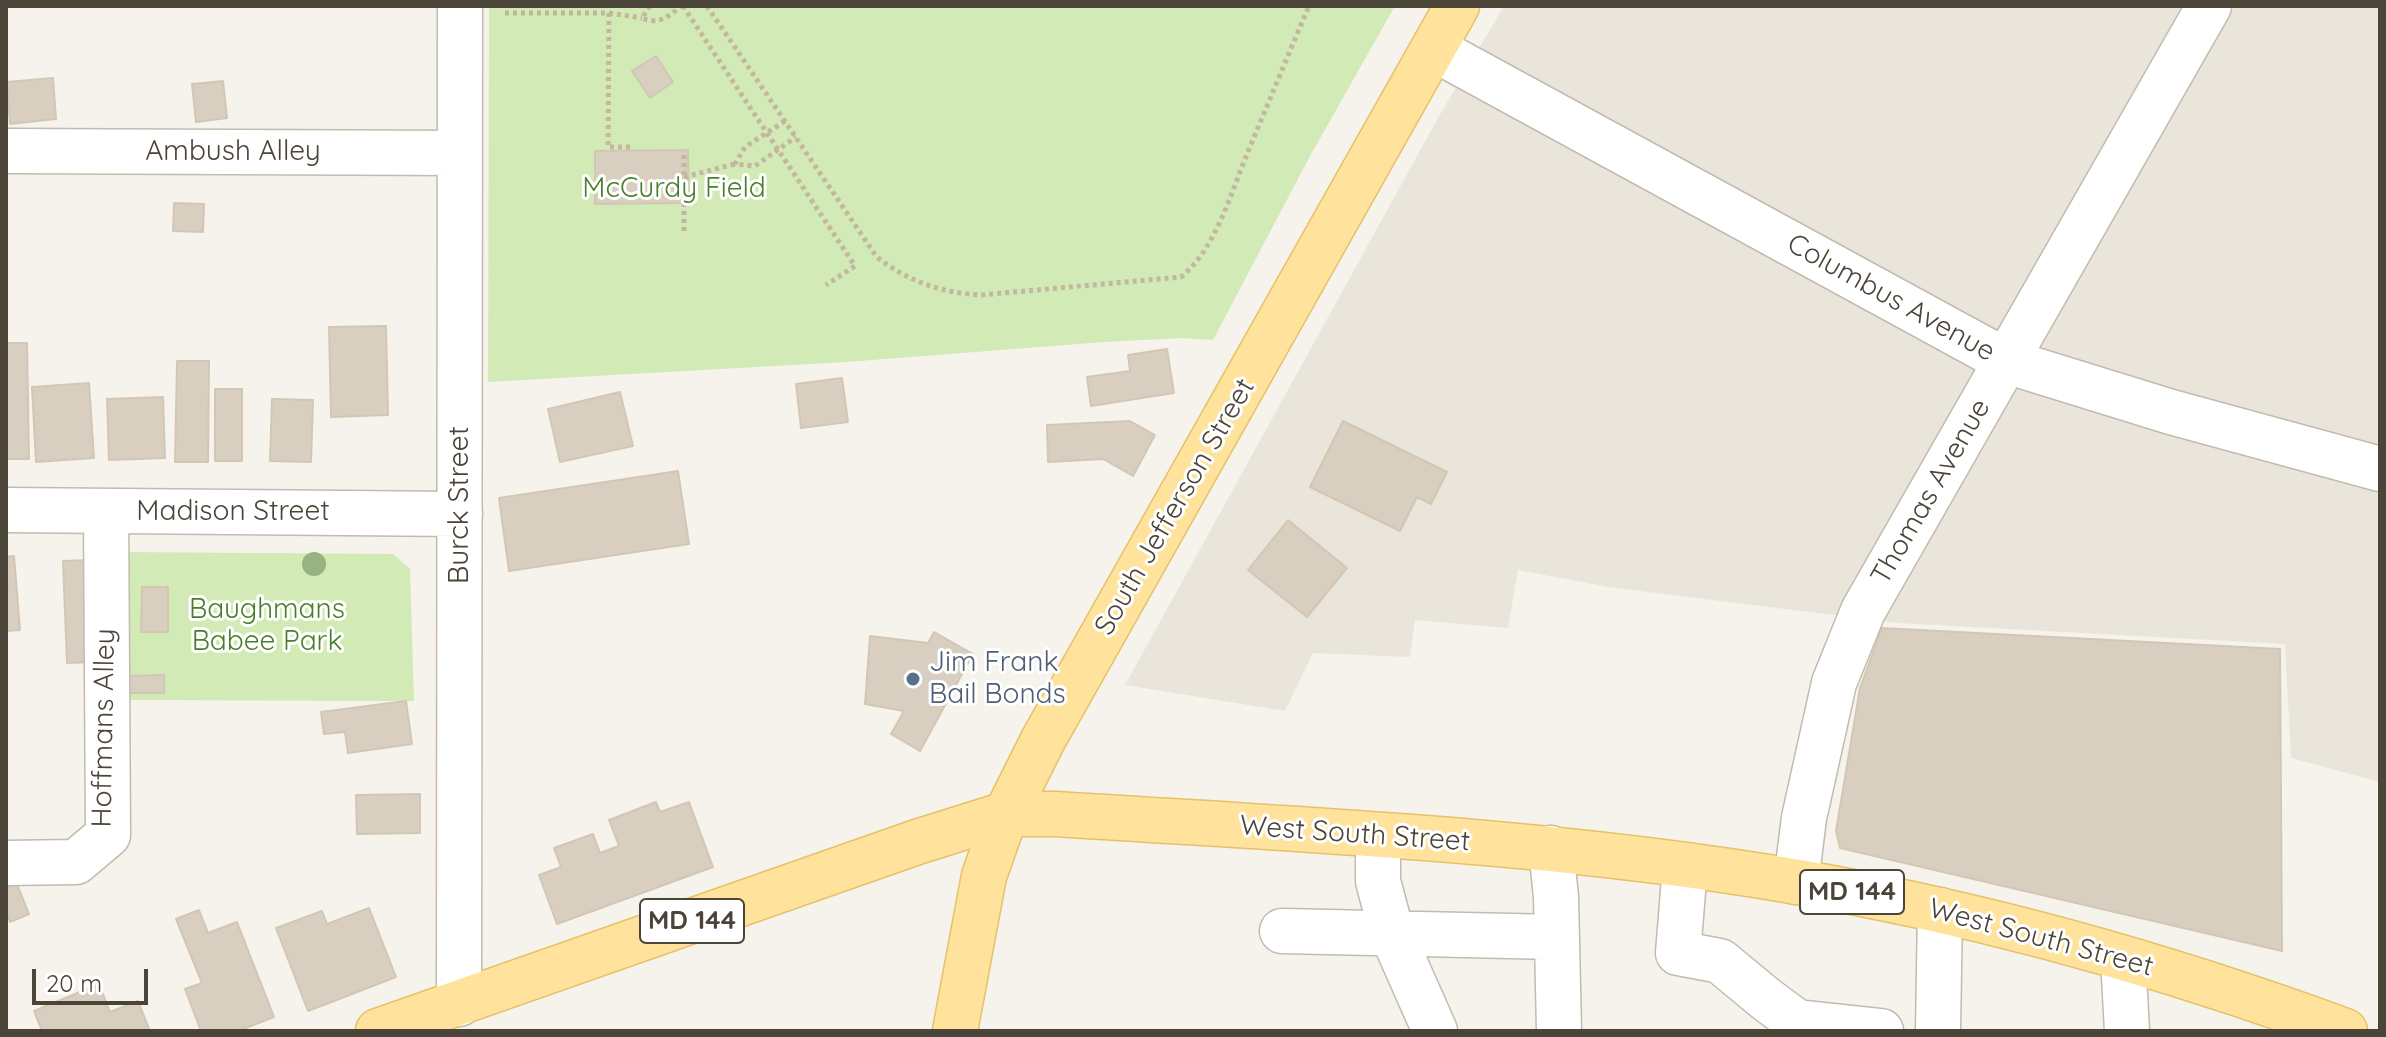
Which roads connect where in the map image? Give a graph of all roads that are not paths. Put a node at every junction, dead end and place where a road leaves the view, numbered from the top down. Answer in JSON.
{"nodes":[{"id":1,"x":460,"y":6,"type":"edge"},
{"id":2,"x":1457,"y":6,"type":"edge"},
{"id":3,"x":2209,"y":6,"type":"edge"},
{"id":4,"x":1434,"y":49,"type":"junction"},
{"id":5,"x":6,"y":151,"type":"edge"},
{"id":6,"x":460,"y":153,"type":"junction"},
{"id":7,"x":2006,"y":361,"type":"junction"},
{"id":8,"x":2380,"y":469,"type":"edge"},
{"id":9,"x":6,"y":510,"type":"edge"},
{"id":10,"x":106,"y":511,"type":"junction"},
{"id":11,"x":460,"y":514,"type":"junction"},
{"id":12,"x":1006,"y":814,"type":"junction"},
{"id":13,"x":1378,"y":835,"type":"junction"},
{"id":14,"x":1551,"y":848,"type":"junction"},
{"id":15,"x":6,"y":863,"type":"edge"},
{"id":16,"x":1685,"y":867,"type":"junction"},
{"id":17,"x":1796,"y":882,"type":"junction"},
{"id":18,"x":1940,"y":910,"type":"junction"},
{"id":19,"x":1282,"y":931,"type":"dead end"},
{"id":20,"x":1392,"y":934,"type":"junction"},
{"id":21,"x":1556,"y":937,"type":"junction"},
{"id":22,"x":2123,"y":958,"type":"junction"},
{"id":23,"x":459,"y":1004,"type":"junction"},
{"id":24,"x":378,"y":1031,"type":"edge"},
{"id":25,"x":955,"y":1031,"type":"edge"},
{"id":26,"x":1435,"y":1031,"type":"edge"},
{"id":27,"x":1559,"y":1031,"type":"edge"},
{"id":28,"x":1881,"y":1031,"type":"edge"},
{"id":29,"x":1938,"y":1031,"type":"edge"},
{"id":30,"x":2127,"y":1031,"type":"edge"},
{"id":31,"x":2345,"y":1031,"type":"edge"}],
"edges":[{"from":1,"to":6,"type":"street","name":"Burck Street"},
{"from":2,"to":4,"type":"main road","name":"South Jefferson Street"},
{"from":3,"to":7,"type":"street","name":"Thomas Avenue"},
{"from":4,"to":7,"type":"street","name":"Columbus Avenue"},
{"from":4,"to":12,"type":"main road","name":"South Jefferson Street"},
{"from":5,"to":6,"type":"street","name":"Ambush Alley"},
{"from":6,"to":11,"type":"street","name":"Burck Street"},
{"from":7,"to":8,"type":"street","name":"Columbus Avenue"},
{"from":7,"to":17,"type":"street","name":"Thomas Avenue"},
{"from":9,"to":10,"type":"street","name":"Madison Street"},
{"from":10,"to":11,"type":"street","name":"Madison Street"},
{"from":10,"to":15,"type":"street","name":"Hoffmans Alley"},
{"from":11,"to":23,"type":"street","name":"Burck Street"},
{"from":12,"to":13,"type":"main road","name":"West South Street","number":"MD 144"},
{"from":12,"to":23,"type":"main road","name":"West South Street","number":"MD 144"},
{"from":12,"to":25,"type":"main road","name":"South Jefferson Street"},
{"from":13,"to":14,"type":"main road","name":"West South Street","number":"MD 144"},
{"from":13,"to":20,"type":"street"},
{"from":14,"to":16,"type":"main road","name":"West South Street","number":"MD 144"},
{"from":14,"to":21,"type":"street"},
{"from":16,"to":17,"type":"main road","name":"West South Street","number":"MD 144"},
{"from":16,"to":28,"type":"street"},
{"from":17,"to":18,"type":"main road","name":"West South Street","number":"MD 144"},
{"from":18,"to":22,"type":"main road","name":"West South Street","number":"MD 144"},
{"from":18,"to":29,"type":"street"},
{"from":19,"to":20,"type":"street"},
{"from":20,"to":21,"type":"street"},
{"from":20,"to":26,"type":"street"},
{"from":21,"to":27,"type":"street"},
{"from":22,"to":30,"type":"street"},
{"from":22,"to":31,"type":"main road","name":"West South Street","number":"MD 144"},
{"from":23,"to":24,"type":"main road","name":"West South Street","number":"MD 144"}]}
